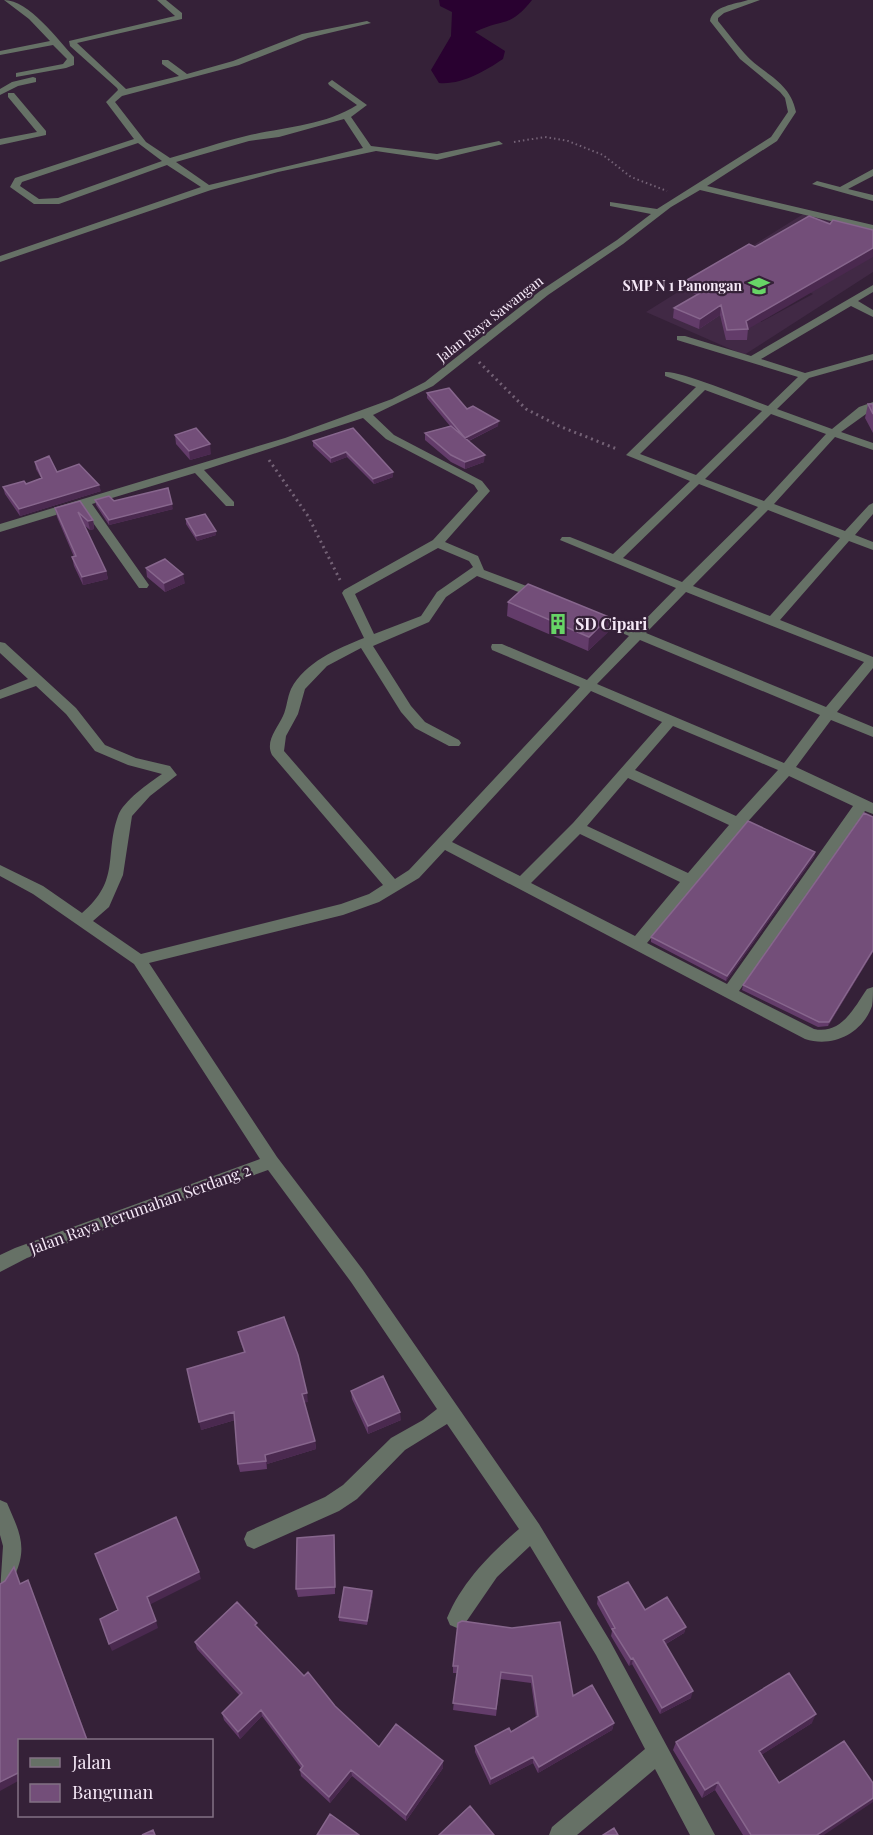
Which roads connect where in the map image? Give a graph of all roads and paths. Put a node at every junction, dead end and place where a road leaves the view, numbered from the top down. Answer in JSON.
{"nodes":[{"id":1,"x":8,"y":0,"type":"edge"},
{"id":2,"x":161,"y":0,"type":"edge"},
{"id":3,"x":756,"y":0,"type":"edge"},
{"id":4,"x":367,"y":23,"type":"dead end"},
{"id":5,"x":55,"y":42,"type":"junction"},
{"id":6,"x":0,"y":53,"type":"edge"},
{"id":7,"x":165,"y":62,"type":"dead end"},
{"id":8,"x":95,"y":66,"type":"junction"},
{"id":9,"x":19,"y":75,"type":"dead end"},
{"id":10,"x":186,"y":77,"type":"junction"},
{"id":11,"x":332,"y":83,"type":"dead end"},
{"id":12,"x":0,"y":92,"type":"edge"},
{"id":13,"x":119,"y":94,"type":"junction"},
{"id":14,"x":11,"y":95,"type":"dead end"},
{"id":15,"x":346,"y":116,"type":"junction"},
{"id":16,"x":136,"y":136,"type":"junction"},
{"id":17,"x":0,"y":142,"type":"edge"},
{"id":18,"x":499,"y":144,"type":"joint"},
{"id":19,"x":368,"y":149,"type":"junction"},
{"id":20,"x":169,"y":161,"type":"junction"},
{"id":21,"x":873,"y":172,"type":"edge"},
{"id":22,"x":817,"y":184,"type":"dead end"},
{"id":23,"x":698,"y":187,"type":"junction"},
{"id":24,"x":208,"y":188,"type":"junction"},
{"id":25,"x":842,"y":190,"type":"junction"},
{"id":26,"x":681,"y":196,"type":"junction"},
{"id":27,"x":873,"y":198,"type":"edge"},
{"id":28,"x":613,"y":204,"type":"dead end"},
{"id":29,"x":658,"y":212,"type":"junction"},
{"id":30,"x":873,"y":228,"type":"edge"},
{"id":31,"x":0,"y":248,"type":"edge"},
{"id":32,"x":5,"y":257,"type":"edge"},
{"id":33,"x":873,"y":288,"type":"edge"},
{"id":34,"x":850,"y":301,"type":"junction"},
{"id":35,"x":873,"y":314,"type":"edge"},
{"id":36,"x":681,"y":338,"type":"dead end"},
{"id":37,"x":468,"y":353,"type":"junction"},
{"id":38,"x":873,"y":357,"type":"edge"},
{"id":39,"x":753,"y":359,"type":"junction"},
{"id":40,"x":669,"y":374,"type":"dead end"},
{"id":41,"x":805,"y":376,"type":"junction"},
{"id":42,"x":704,"y":385,"type":"junction"},
{"id":43,"x":873,"y":405,"type":"edge"},
{"id":44,"x":768,"y":410,"type":"junction"},
{"id":45,"x":365,"y":414,"type":"junction"},
{"id":46,"x":832,"y":434,"type":"junction"},
{"id":47,"x":873,"y":447,"type":"edge"},
{"id":48,"x":261,"y":449,"type":"junction"},
{"id":49,"x":632,"y":455,"type":"junction"},
{"id":50,"x":196,"y":468,"type":"junction"},
{"id":51,"x":697,"y":481,"type":"junction"},
{"id":52,"x":85,"y":502,"type":"junction"},
{"id":53,"x":230,"y":504,"type":"dead end"},
{"id":54,"x":766,"y":506,"type":"junction"},
{"id":55,"x":873,"y":507,"type":"edge"},
{"id":56,"x":0,"y":528,"type":"edge"},
{"id":57,"x":847,"y":536,"type":"junction"},
{"id":58,"x":566,"y":540,"type":"dead end"},
{"id":59,"x":437,"y":543,"type":"junction"},
{"id":60,"x":873,"y":546,"type":"edge"},
{"id":61,"x":615,"y":559,"type":"junction"},
{"id":62,"x":476,"y":571,"type":"junction"},
{"id":63,"x":143,"y":585,"type":"dead end"},
{"id":64,"x":685,"y":586,"type":"junction"},
{"id":65,"x":348,"y":593,"type":"junction"},
{"id":66,"x":552,"y":601,"type":"edge"},
{"id":67,"x":574,"y":609,"type":"edge"},
{"id":68,"x":771,"y":622,"type":"junction"},
{"id":69,"x":640,"y":634,"type":"junction"},
{"id":70,"x":368,"y":643,"type":"junction"},
{"id":71,"x":0,"y":646,"type":"edge"},
{"id":72,"x":497,"y":647,"type":"dead end"},
{"id":73,"x":872,"y":661,"type":"edge"},
{"id":74,"x":38,"y":680,"type":"junction"},
{"id":75,"x":589,"y":686,"type":"junction"},
{"id":76,"x":0,"y":695,"type":"edge"},
{"id":77,"x":829,"y":713,"type":"junction"},
{"id":78,"x":670,"y":721,"type":"junction"},
{"id":79,"x":873,"y":732,"type":"edge"},
{"id":80,"x":454,"y":743,"type":"dead end"},
{"id":81,"x":787,"y":769,"type":"junction"},
{"id":82,"x":625,"y":771,"type":"junction"},
{"id":83,"x":867,"y":806,"type":"edge"},
{"id":84,"x":738,"y":823,"type":"junction"},
{"id":85,"x":578,"y":827,"type":"junction"},
{"id":86,"x":442,"y":843,"type":"junction"},
{"id":87,"x":0,"y":870,"type":"edge"},
{"id":88,"x":692,"y":881,"type":"junction"},
{"id":89,"x":521,"y":884,"type":"junction"},
{"id":90,"x":394,"y":888,"type":"junction"},
{"id":91,"x":83,"y":921,"type":"junction"},
{"id":92,"x":638,"y":944,"type":"junction"},
{"id":93,"x":139,"y":960,"type":"junction"},
{"id":94,"x":730,"y":992,"type":"junction"},
{"id":95,"x":873,"y":993,"type":"edge"},
{"id":96,"x":271,"y":1162,"type":"junction"},
{"id":97,"x":0,"y":1264,"type":"edge"},
{"id":98,"x":449,"y":1411,"type":"junction"},
{"id":99,"x":0,"y":1510,"type":"edge"},
{"id":100,"x":532,"y":1531,"type":"junction"},
{"id":101,"x":254,"y":1539,"type":"dead end"},
{"id":102,"x":0,"y":1582,"type":"edge"},
{"id":103,"x":457,"y":1618,"type":"dead end"},
{"id":104,"x":658,"y":1752,"type":"junction"},
{"id":105,"x":560,"y":1835,"type":"edge"},
{"id":106,"x":704,"y":1835,"type":"edge"}],
"edges":[{"from":1,"to":5,"type":"street"},
{"from":2,"to":8,"type":"street"},
{"from":3,"to":23,"type":"street","name":"Jalan Raya Sawangan"},
{"from":4,"to":10,"type":"street"},
{"from":5,"to":6,"type":"street"},
{"from":5,"to":9,"type":"street"},
{"from":7,"to":10,"type":"street"},
{"from":8,"to":12,"type":"street"},
{"from":8,"to":13,"type":"street"},
{"from":10,"to":13,"type":"street"},
{"from":11,"to":15,"type":"street"},
{"from":13,"to":16,"type":"street"},
{"from":14,"to":17,"type":"street"},
{"from":15,"to":19,"type":"street"},
{"from":15,"to":20,"type":"street"},
{"from":16,"to":20,"type":"street"},
{"from":16,"to":20,"type":"street"},
{"from":18,"to":19,"type":"street"},
{"from":18,"to":26,"type":"path"},
{"from":19,"to":24,"type":"street"},
{"from":20,"to":24,"type":"street"},
{"from":21,"to":25,"type":"street"},
{"from":22,"to":25,"type":"street"},
{"from":23,"to":26,"type":"street","name":"Jalan Raya Sawangan"},
{"from":23,"to":30,"type":"street"},
{"from":24,"to":32,"type":"street"},
{"from":25,"to":27,"type":"street"},
{"from":26,"to":29,"type":"street","name":"Jalan Raya Sawangan"},
{"from":28,"to":29,"type":"street"},
{"from":29,"to":37,"type":"street","name":"Jalan Raya Sawangan"},
{"from":31,"to":32,"type":"street"},
{"from":33,"to":34,"type":"street"},
{"from":34,"to":35,"type":"street"},
{"from":34,"to":39,"type":"street"},
{"from":36,"to":39,"type":"street"},
{"from":37,"to":45,"type":"street","name":"Jalan Raya Sawangan"},
{"from":37,"to":49,"type":"path"},
{"from":38,"to":41,"type":"street"},
{"from":39,"to":41,"type":"street"},
{"from":40,"to":42,"type":"street"},
{"from":41,"to":44,"type":"street"},
{"from":42,"to":44,"type":"street"},
{"from":42,"to":49,"type":"street"},
{"from":43,"to":46,"type":"street"},
{"from":44,"to":46,"type":"street"},
{"from":44,"to":51,"type":"street"},
{"from":45,"to":48,"type":"street","name":"Jalan Raya Sawangan"},
{"from":45,"to":59,"type":"street"},
{"from":46,"to":47,"type":"street"},
{"from":46,"to":54,"type":"street"},
{"from":48,"to":50,"type":"street","name":"Jalan Raya Sawangan"},
{"from":48,"to":65,"type":"path"},
{"from":49,"to":51,"type":"street"},
{"from":50,"to":52,"type":"street","name":"Jalan Raya Sawangan"},
{"from":50,"to":53,"type":"street"},
{"from":51,"to":54,"type":"street"},
{"from":51,"to":61,"type":"street"},
{"from":52,"to":56,"type":"street","name":"Jalan Raya Sawangan"},
{"from":52,"to":63,"type":"street"},
{"from":54,"to":57,"type":"street"},
{"from":54,"to":64,"type":"street"},
{"from":55,"to":57,"type":"street"},
{"from":57,"to":60,"type":"street"},
{"from":57,"to":68,"type":"street"},
{"from":58,"to":61,"type":"street"},
{"from":59,"to":62,"type":"street"},
{"from":59,"to":65,"type":"street"},
{"from":61,"to":64,"type":"street"},
{"from":62,"to":66,"type":"street"},
{"from":62,"to":70,"type":"street"},
{"from":64,"to":68,"type":"street"},
{"from":64,"to":69,"type":"street"},
{"from":65,"to":70,"type":"street"},
{"from":67,"to":69,"type":"street"},
{"from":68,"to":73,"type":"street"},
{"from":69,"to":75,"type":"street"},
{"from":69,"to":77,"type":"street"},
{"from":70,"to":80,"type":"street"},
{"from":70,"to":90,"type":"street"},
{"from":71,"to":74,"type":"street"},
{"from":72,"to":75,"type":"street"},
{"from":73,"to":77,"type":"street"},
{"from":74,"to":76,"type":"street"},
{"from":74,"to":91,"type":"street"},
{"from":75,"to":78,"type":"street"},
{"from":75,"to":86,"type":"street"},
{"from":77,"to":79,"type":"street"},
{"from":77,"to":81,"type":"street"},
{"from":78,"to":81,"type":"street"},
{"from":78,"to":82,"type":"street"},
{"from":81,"to":83,"type":"street"},
{"from":81,"to":84,"type":"street"},
{"from":82,"to":84,"type":"street"},
{"from":82,"to":85,"type":"street"},
{"from":83,"to":94,"type":"street"},
{"from":84,"to":88,"type":"street"},
{"from":85,"to":88,"type":"street"},
{"from":85,"to":89,"type":"street"},
{"from":86,"to":89,"type":"street"},
{"from":86,"to":90,"type":"street"},
{"from":87,"to":91,"type":"street","name":"Jalan Raya Perumahan Serdang 2"},
{"from":88,"to":92,"type":"street"},
{"from":89,"to":92,"type":"street"},
{"from":90,"to":93,"type":"street"},
{"from":91,"to":93,"type":"street","name":"Jalan Raya Perumahan Serdang 2"},
{"from":92,"to":94,"type":"street"},
{"from":93,"to":96,"type":"street","name":"Jalan Raya Perumahan Serdang 2"},
{"from":94,"to":95,"type":"street"},
{"from":96,"to":97,"type":"street","name":"Jalan Raya Perumahan Serdang 2"},
{"from":96,"to":98,"type":"street"},
{"from":98,"to":100,"type":"street"},
{"from":98,"to":101,"type":"street"},
{"from":99,"to":102,"type":"street"},
{"from":100,"to":103,"type":"street"},
{"from":100,"to":104,"type":"street"},
{"from":104,"to":105,"type":"street"},
{"from":104,"to":106,"type":"street"}]}
